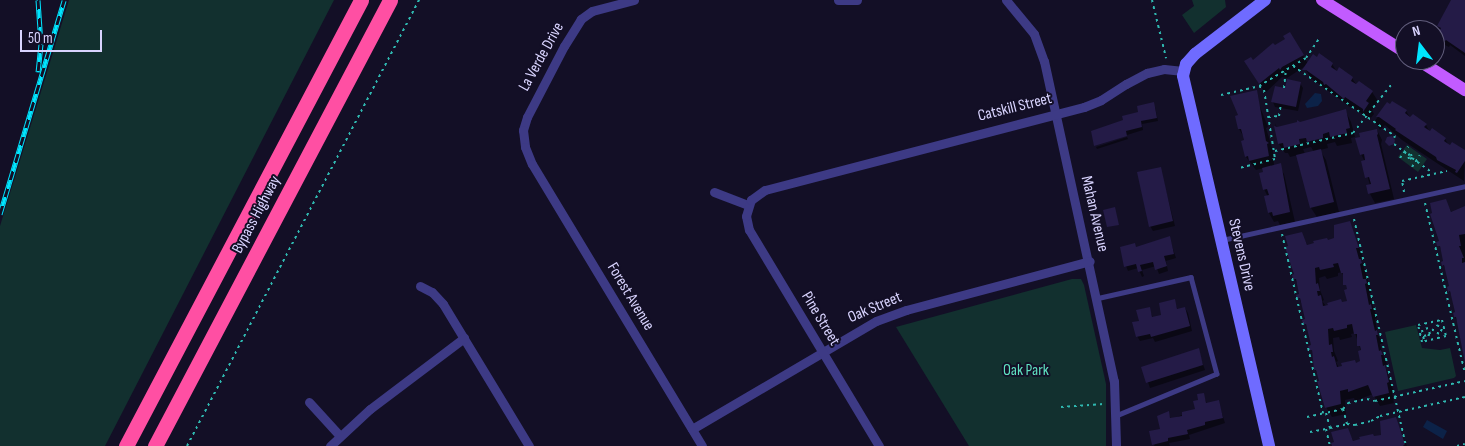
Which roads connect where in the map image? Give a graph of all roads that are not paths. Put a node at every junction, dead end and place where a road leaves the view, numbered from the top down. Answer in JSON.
{"nodes":[{"id":1,"x":361,"y":0,"type":"edge"},
{"id":2,"x":390,"y":0,"type":"edge"},
{"id":3,"x":634,"y":0,"type":"edge"},
{"id":4,"x":838,"y":0,"type":"edge"},
{"id":5,"x":857,"y":0,"type":"edge"},
{"id":6,"x":1006,"y":0,"type":"edge"},
{"id":7,"x":1264,"y":0,"type":"edge"},
{"id":8,"x":1322,"y":0,"type":"edge"},
{"id":9,"x":1395,"y":46,"type":"edge"},
{"id":10,"x":1434,"y":70,"type":"edge"},
{"id":11,"x":1183,"y":71,"type":"junction"},
{"id":12,"x":1465,"y":90,"type":"edge"},
{"id":13,"x":1056,"y":114,"type":"junction"},
{"id":14,"x":532,"y":164,"type":"joint"},
{"id":15,"x":1465,"y":186,"type":"edge"},
{"id":16,"x":714,"y":192,"type":"dead end"},
{"id":17,"x":748,"y":206,"type":"junction"},
{"id":18,"x":1220,"y":240,"type":"junction"},
{"id":19,"x":1090,"y":261,"type":"junction"},
{"id":20,"x":420,"y":286,"type":"dead end"},
{"id":21,"x":1098,"y":298,"type":"junction"},
{"id":22,"x":464,"y":338,"type":"junction"},
{"id":23,"x":822,"y":352,"type":"junction"},
{"id":24,"x":309,"y":402,"type":"dead end"},
{"id":25,"x":1116,"y":416,"type":"junction"},
{"id":26,"x":692,"y":429,"type":"junction"},
{"id":27,"x":340,"y":436,"type":"junction"},
{"id":28,"x":126,"y":446,"type":"edge"},
{"id":29,"x":155,"y":446,"type":"edge"},
{"id":30,"x":330,"y":446,"type":"edge"},
{"id":31,"x":529,"y":446,"type":"edge"},
{"id":32,"x":702,"y":446,"type":"edge"},
{"id":33,"x":878,"y":446,"type":"edge"},
{"id":34,"x":1116,"y":446,"type":"edge"},
{"id":35,"x":1269,"y":446,"type":"edge"}],
"edges":[{"from":1,"to":28,"type":"highway","name":"Bypass Highway"},
{"from":2,"to":29,"type":"highway","name":"Bypass Highway"},
{"from":3,"to":14,"type":"street","name":"La Verde Drive"},
{"from":4,"to":5,"type":"street"},
{"from":6,"to":13,"type":"street","name":"Mahan Avenue"},
{"from":7,"to":11,"type":"street"},
{"from":8,"to":9,"type":"main road"},
{"from":10,"to":12,"type":"main road"},
{"from":11,"to":13,"type":"street","name":"Catskill Street"},
{"from":11,"to":18,"type":"street","name":"Stevens Drive"},
{"from":13,"to":17,"type":"street","name":"Catskill Street"},
{"from":13,"to":19,"type":"street","name":"Mahan Avenue"},
{"from":14,"to":26,"type":"street","name":"Forest Avenue"},
{"from":15,"to":18,"type":"lane"},
{"from":16,"to":17,"type":"street"},
{"from":17,"to":23,"type":"street","name":"Pine Street"},
{"from":18,"to":35,"type":"street","name":"Stevens Drive"},
{"from":19,"to":21,"type":"street","name":"Mahan Avenue"},
{"from":19,"to":23,"type":"street","name":"Oak Street"},
{"from":20,"to":22,"type":"street"},
{"from":21,"to":25,"type":"street","name":"Mahan Avenue"},
{"from":21,"to":25,"type":"lane"},
{"from":22,"to":27,"type":"street"},
{"from":22,"to":31,"type":"street"},
{"from":23,"to":26,"type":"street","name":"Oak Street"},
{"from":23,"to":33,"type":"street","name":"Pine Street"},
{"from":24,"to":27,"type":"street"},
{"from":25,"to":34,"type":"street","name":"Mahan Avenue"},
{"from":26,"to":32,"type":"street","name":"Forest Avenue"},
{"from":27,"to":30,"type":"street"}]}
